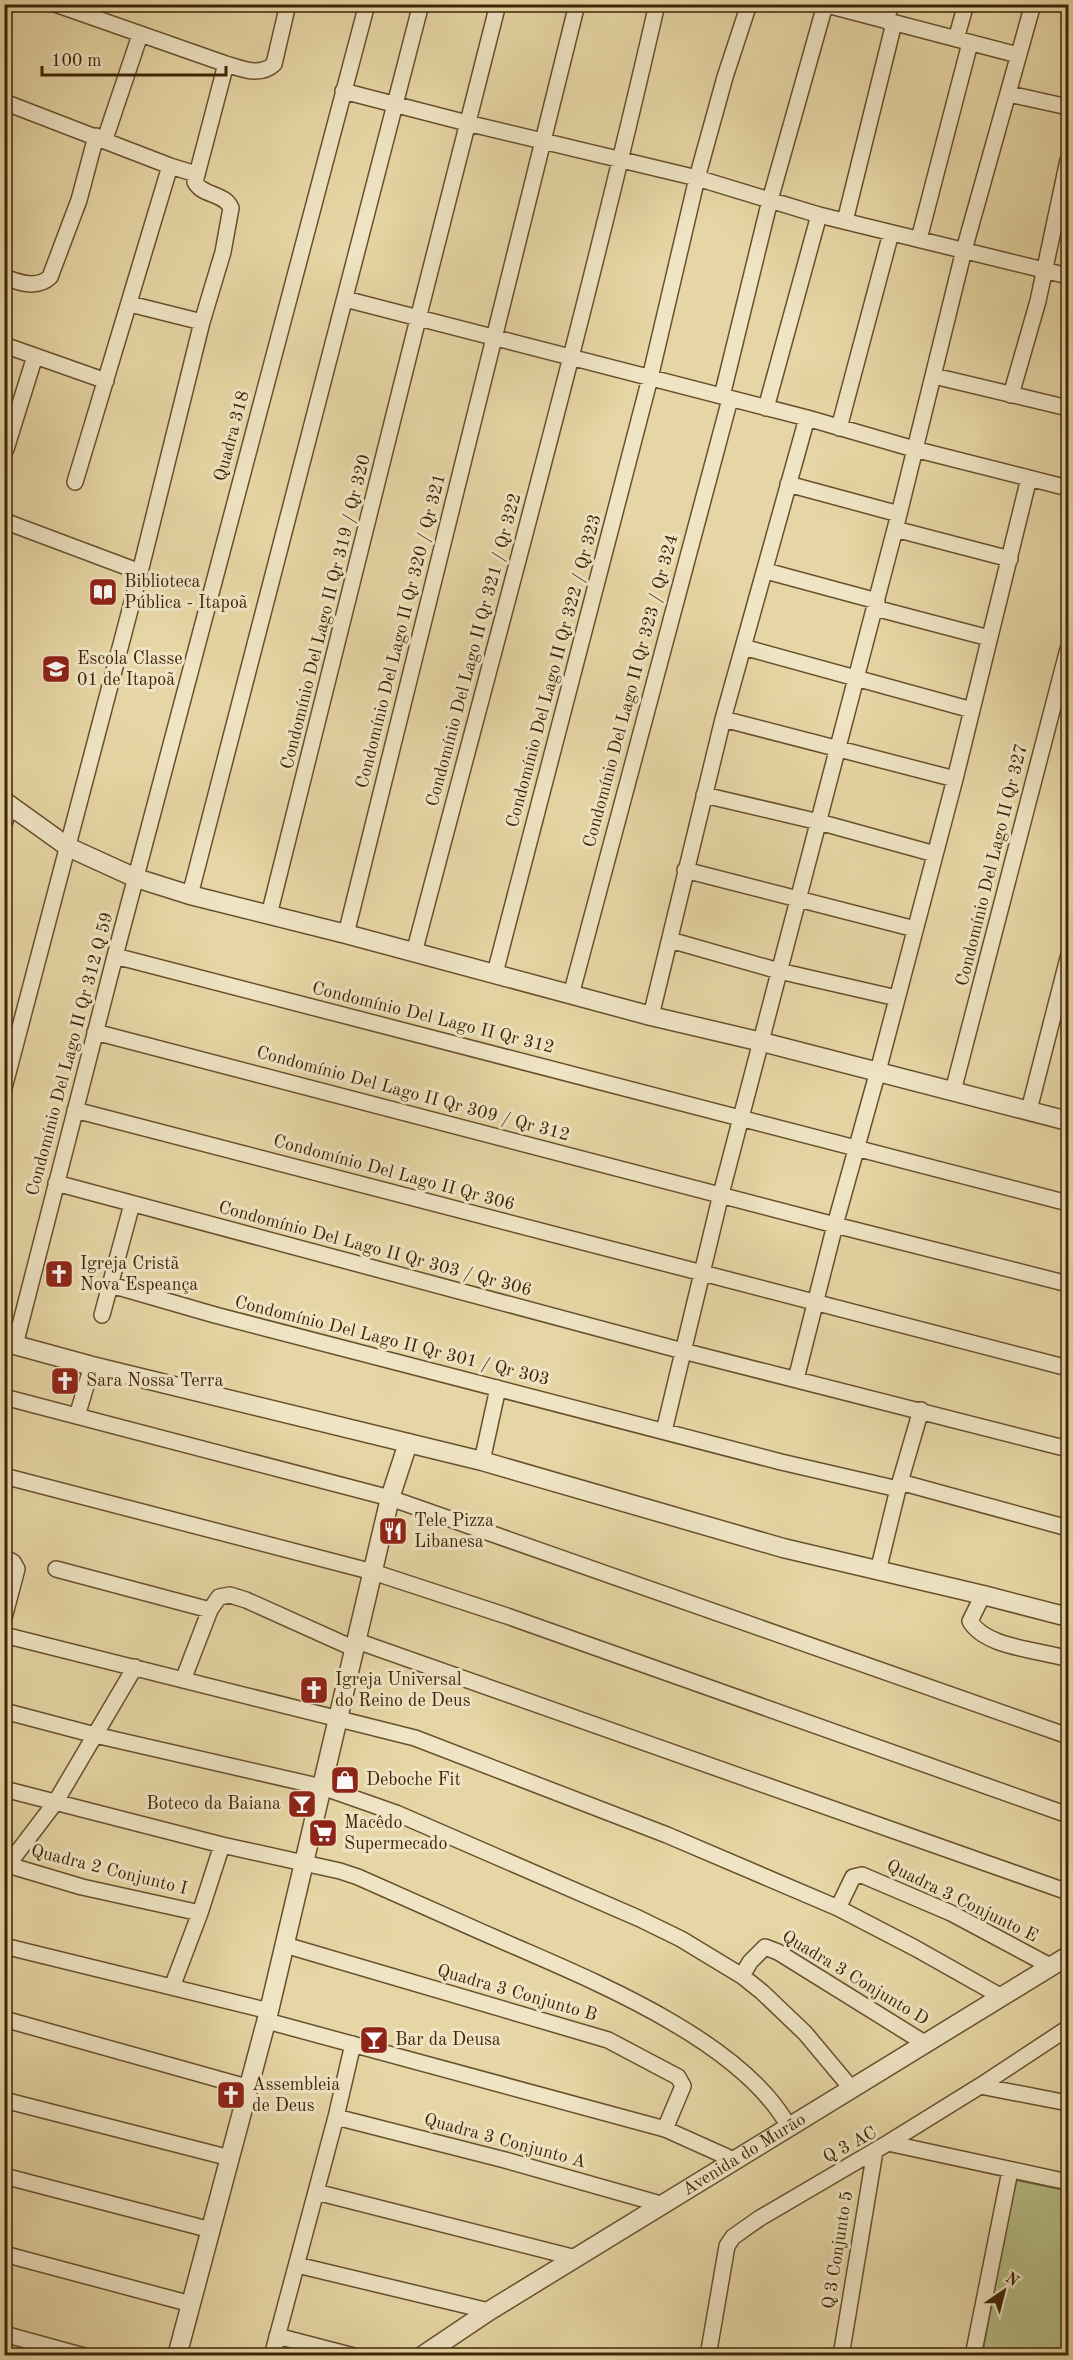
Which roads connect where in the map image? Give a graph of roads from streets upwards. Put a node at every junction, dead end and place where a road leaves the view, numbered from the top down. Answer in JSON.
{"nodes":[{"id":1,"x":55,"y":4,"type":"edge"},
{"id":2,"x":288,"y":4,"type":"edge"},
{"id":3,"x":367,"y":4,"type":"edge"},
{"id":4,"x":421,"y":4,"type":"edge"},
{"id":5,"x":498,"y":4,"type":"edge"},
{"id":6,"x":577,"y":4,"type":"edge"},
{"id":7,"x":657,"y":4,"type":"edge"},
{"id":8,"x":749,"y":4,"type":"edge"},
{"id":9,"x":891,"y":4,"type":"edge"},
{"id":10,"x":966,"y":4,"type":"edge"},
{"id":11,"x":1033,"y":4,"type":"edge"},
{"id":12,"x":824,"y":5,"type":"edge"},
{"id":13,"x":96,"y":11,"type":"edge"},
{"id":14,"x":890,"y":22,"type":"junction"},
{"id":15,"x":140,"y":35,"type":"junction"},
{"id":16,"x":963,"y":41,"type":"junction"},
{"id":17,"x":1018,"y":55,"type":"junction"},
{"id":18,"x":226,"y":64,"type":"junction"},
{"id":19,"x":343,"y":91,"type":"junction"},
{"id":20,"x":1009,"y":94,"type":"junction"},
{"id":21,"x":4,"y":102,"type":"edge"},
{"id":22,"x":396,"y":104,"type":"junction"},
{"id":23,"x":1068,"y":106,"type":"edge"},
{"id":24,"x":467,"y":123,"type":"junction"},
{"id":25,"x":100,"y":138,"type":"junction"},
{"id":26,"x":543,"y":142,"type":"junction"},
{"id":27,"x":1068,"y":159,"type":"edge"},
{"id":28,"x":621,"y":160,"type":"junction"},
{"id":29,"x":170,"y":166,"type":"junction"},
{"id":30,"x":196,"y":174,"type":"junction"},
{"id":31,"x":697,"y":178,"type":"junction"},
{"id":32,"x":1066,"y":179,"type":"edge"},
{"id":33,"x":770,"y":200,"type":"junction"},
{"id":34,"x":819,"y":215,"type":"junction"},
{"id":35,"x":845,"y":221,"type":"junction"},
{"id":36,"x":891,"y":232,"type":"junction"},
{"id":37,"x":920,"y":239,"type":"junction"},
{"id":38,"x":964,"y":250,"type":"junction"},
{"id":39,"x":1043,"y":269,"type":"junction"},
{"id":40,"x":1068,"y":276,"type":"edge"},
{"id":41,"x":4,"y":277,"type":"edge"},
{"id":42,"x":345,"y":299,"type":"junction"},
{"id":43,"x":130,"y":304,"type":"junction"},
{"id":44,"x":420,"y":317,"type":"junction"},
{"id":45,"x":202,"y":322,"type":"junction"},
{"id":46,"x":495,"y":338,"type":"junction"},
{"id":47,"x":4,"y":345,"type":"edge"},
{"id":48,"x":35,"y":356,"type":"junction"},
{"id":49,"x":572,"y":358,"type":"junction"},
{"id":50,"x":934,"y":376,"type":"junction"},
{"id":51,"x":650,"y":378,"type":"junction"},
{"id":52,"x":106,"y":381,"type":"junction"},
{"id":53,"x":1011,"y":395,"type":"junction"},
{"id":54,"x":726,"y":398,"type":"junction"},
{"id":55,"x":766,"y":408,"type":"junction"},
{"id":56,"x":1068,"y":408,"type":"edge"},
{"id":57,"x":807,"y":418,"type":"junction"},
{"id":58,"x":839,"y":428,"type":"junction"},
{"id":59,"x":6,"y":449,"type":"dead end"},
{"id":60,"x":914,"y":449,"type":"junction"},
{"id":61,"x":1029,"y":478,"type":"junction"},
{"id":62,"x":75,"y":482,"type":"dead end"},
{"id":63,"x":788,"y":484,"type":"junction"},
{"id":64,"x":1068,"y":488,"type":"edge"},
{"id":65,"x":4,"y":521,"type":"edge"},
{"id":66,"x":897,"y":522,"type":"junction"},
{"id":67,"x":1010,"y":559,"type":"junction"},
{"id":68,"x":765,"y":571,"type":"junction"},
{"id":69,"x":140,"y":572,"type":"junction"},
{"id":70,"x":876,"y":604,"type":"junction"},
{"id":71,"x":989,"y":638,"type":"junction"},
{"id":72,"x":743,"y":647,"type":"junction"},
{"id":73,"x":1068,"y":649,"type":"edge"},
{"id":74,"x":855,"y":677,"type":"junction"},
{"id":75,"x":972,"y":710,"type":"junction"},
{"id":76,"x":723,"y":719,"type":"junction"},
{"id":77,"x":838,"y":751,"type":"junction"},
{"id":78,"x":955,"y":779,"type":"junction"},
{"id":79,"x":704,"y":795,"type":"junction"},
{"id":80,"x":8,"y":803,"type":"edge"},
{"id":81,"x":819,"y":822,"type":"junction"},
{"id":82,"x":4,"y":824,"type":"edge"},
{"id":83,"x":68,"y":846,"type":"junction"},
{"id":84,"x":934,"y":854,"type":"junction"},
{"id":85,"x":685,"y":870,"type":"junction"},
{"id":86,"x":136,"y":878,"type":"junction"},
{"id":87,"x":190,"y":895,"type":"junction"},
{"id":88,"x":799,"y":898,"type":"junction"},
{"id":89,"x":269,"y":915,"type":"junction"},
{"id":90,"x":915,"y":929,"type":"junction"},
{"id":91,"x":346,"y":934,"type":"junction"},
{"id":92,"x":670,"y":939,"type":"junction"},
{"id":93,"x":414,"y":953,"type":"junction"},
{"id":94,"x":115,"y":956,"type":"junction"},
{"id":95,"x":1068,"y":958,"type":"edge"},
{"id":96,"x":779,"y":970,"type":"junction"},
{"id":97,"x":495,"y":973,"type":"junction"},
{"id":98,"x":571,"y":994,"type":"junction"},
{"id":99,"x":897,"y":998,"type":"junction"},
{"id":100,"x":651,"y":1016,"type":"junction"},
{"id":101,"x":96,"y":1032,"type":"junction"},
{"id":102,"x":762,"y":1042,"type":"junction"},
{"id":103,"x":878,"y":1071,"type":"junction"},
{"id":104,"x":4,"y":1088,"type":"edge"},
{"id":105,"x":953,"y":1091,"type":"junction"},
{"id":106,"x":75,"y":1110,"type":"junction"},
{"id":107,"x":1029,"y":1110,"type":"junction"},
{"id":108,"x":742,"y":1117,"type":"junction"},
{"id":109,"x":1068,"y":1121,"type":"edge"},
{"id":110,"x":857,"y":1149,"type":"junction"},
{"id":111,"x":56,"y":1184,"type":"junction"},
{"id":112,"x":722,"y":1194,"type":"junction"},
{"id":113,"x":1068,"y":1203,"type":"edge"},
{"id":114,"x":132,"y":1204,"type":"junction"},
{"id":115,"x":835,"y":1225,"type":"junction"},
{"id":116,"x":703,"y":1275,"type":"junction"},
{"id":117,"x":1068,"y":1284,"type":"edge"},
{"id":118,"x":111,"y":1285,"type":"junction"},
{"id":119,"x":816,"y":1303,"type":"junction"},
{"id":120,"x":102,"y":1315,"type":"dead end"},
{"id":121,"x":10,"y":1343,"type":"edge"},
{"id":122,"x":683,"y":1351,"type":"junction"},
{"id":123,"x":92,"y":1366,"type":"junction"},
{"id":124,"x":1068,"y":1368,"type":"edge"},
{"id":125,"x":796,"y":1379,"type":"junction"},
{"id":126,"x":498,"y":1388,"type":"junction"},
{"id":127,"x":4,"y":1397,"type":"edge"},
{"id":128,"x":921,"y":1410,"type":"junction"},
{"id":129,"x":77,"y":1416,"type":"junction"},
{"id":130,"x":664,"y":1431,"type":"junction"},
{"id":131,"x":408,"y":1443,"type":"junction"},
{"id":132,"x":1068,"y":1449,"type":"edge"},
{"id":133,"x":482,"y":1461,"type":"junction"},
{"id":134,"x":4,"y":1476,"type":"edge"},
{"id":135,"x":899,"y":1485,"type":"junction"},
{"id":136,"x":390,"y":1498,"type":"junction"},
{"id":137,"x":1068,"y":1528,"type":"edge"},
{"id":138,"x":4,"y":1557,"type":"edge"},
{"id":139,"x":56,"y":1569,"type":"dead end"},
{"id":140,"x":878,"y":1570,"type":"junction"},
{"id":141,"x":373,"y":1572,"type":"junction"},
{"id":142,"x":983,"y":1595,"type":"junction"},
{"id":143,"x":210,"y":1610,"type":"junction"},
{"id":144,"x":1068,"y":1617,"type":"edge"},
{"id":145,"x":4,"y":1618,"type":"edge"},
{"id":146,"x":4,"y":1635,"type":"edge"},
{"id":147,"x":356,"y":1645,"type":"junction"},
{"id":148,"x":1068,"y":1659,"type":"edge"},
{"id":149,"x":135,"y":1667,"type":"junction"},
{"id":150,"x":183,"y":1680,"type":"junction"},
{"id":151,"x":4,"y":1711,"type":"edge"},
{"id":152,"x":338,"y":1718,"type":"junction"},
{"id":153,"x":95,"y":1736,"type":"junction"},
{"id":154,"x":1068,"y":1736,"type":"edge"},
{"id":155,"x":322,"y":1787,"type":"junction"},
{"id":156,"x":4,"y":1789,"type":"edge"},
{"id":157,"x":55,"y":1803,"type":"junction"},
{"id":158,"x":1068,"y":1815,"type":"edge"},
{"id":159,"x":222,"y":1845,"type":"junction"},
{"id":160,"x":303,"y":1862,"type":"junction"},
{"id":161,"x":6,"y":1867,"type":"edge"},
{"id":162,"x":1068,"y":1892,"type":"edge"},
{"id":163,"x":838,"y":1908,"type":"junction"},
{"id":164,"x":200,"y":1913,"type":"junction"},
{"id":165,"x":285,"y":1945,"type":"junction"},
{"id":166,"x":4,"y":1946,"type":"edge"},
{"id":167,"x":1068,"y":1956,"type":"edge"},
{"id":168,"x":1052,"y":1966,"type":"junction"},
{"id":169,"x":742,"y":1976,"type":"junction"},
{"id":170,"x":172,"y":1987,"type":"junction"},
{"id":171,"x":1002,"y":1997,"type":"junction"},
{"id":172,"x":268,"y":2016,"type":"junction"},
{"id":173,"x":4,"y":2019,"type":"edge"},
{"id":174,"x":1068,"y":2028,"type":"edge"},
{"id":175,"x":353,"y":2044,"type":"junction"},
{"id":176,"x":926,"y":2044,"type":"junction"},
{"id":177,"x":981,"y":2086,"type":"junction"},
{"id":178,"x":250,"y":2088,"type":"junction"},
{"id":179,"x":851,"y":2088,"type":"junction"},
{"id":180,"x":4,"y":2100,"type":"edge"},
{"id":181,"x":1068,"y":2103,"type":"edge"},
{"id":182,"x":336,"y":2117,"type":"junction"},
{"id":183,"x":789,"y":2127,"type":"junction"},
{"id":184,"x":665,"y":2129,"type":"junction"},
{"id":185,"x":882,"y":2147,"type":"junction"},
{"id":186,"x":230,"y":2158,"type":"junction"},
{"id":187,"x":734,"y":2160,"type":"junction"},
{"id":188,"x":1010,"y":2171,"type":"junction"},
{"id":189,"x":4,"y":2176,"type":"edge"},
{"id":190,"x":1068,"y":2182,"type":"edge"},
{"id":191,"x":316,"y":2192,"type":"junction"},
{"id":192,"x":664,"y":2205,"type":"junction"},
{"id":193,"x":211,"y":2230,"type":"junction"},
{"id":194,"x":4,"y":2254,"type":"edge"},
{"id":195,"x":576,"y":2258,"type":"junction"},
{"id":196,"x":297,"y":2265,"type":"junction"},
{"id":197,"x":190,"y":2304,"type":"junction"},
{"id":198,"x":489,"y":2311,"type":"junction"},
{"id":199,"x":4,"y":2334,"type":"edge"},
{"id":200,"x":276,"y":2336,"type":"junction"},
{"id":201,"x":84,"y":2355,"type":"edge"},
{"id":202,"x":177,"y":2355,"type":"edge"},
{"id":203,"x":272,"y":2355,"type":"edge"},
{"id":204,"x":354,"y":2355,"type":"edge"},
{"id":205,"x":422,"y":2355,"type":"edge"},
{"id":206,"x":708,"y":2355,"type":"edge"},
{"id":207,"x":841,"y":2355,"type":"edge"},
{"id":208,"x":973,"y":2355,"type":"edge"}],
"edges":[{"from":1,"to":13,"type":"street"},
{"from":2,"to":18,"type":"street"},
{"from":3,"to":19,"type":"street","name":"Quadra 318"},
{"from":4,"to":22,"type":"street"},
{"from":5,"to":24,"type":"street","name":"Condomínio Del Lago II Qr 319 / Qr 320"},
{"from":6,"to":26,"type":"street","name":"Condomínio Del Lago II Qr 320 / Qr 321"},
{"from":7,"to":28,"type":"street","name":"Condomínio Del Lago II Qr 321 / Qr 322"},
{"from":8,"to":31,"type":"street","name":"Condomínio Del Lago II Qr 322 / Qr 323"},
{"from":9,"to":14,"type":"street"},
{"from":10,"to":16,"type":"street"},
{"from":11,"to":17,"type":"street"},
{"from":12,"to":14,"type":"street"},
{"from":12,"to":33,"type":"street","name":"Condomínio Del Lago II Qr 323 / Qr 324"},
{"from":13,"to":15,"type":"street"},
{"from":14,"to":16,"type":"street"},
{"from":14,"to":35,"type":"street"},
{"from":15,"to":18,"type":"street"},
{"from":15,"to":25,"type":"street"},
{"from":16,"to":17,"type":"street"},
{"from":16,"to":37,"type":"street"},
{"from":17,"to":20,"type":"street"},
{"from":18,"to":30,"type":"street"},
{"from":19,"to":22,"type":"street"},
{"from":19,"to":86,"type":"street","name":"Quadra 318"},
{"from":20,"to":23,"type":"street"},
{"from":20,"to":38,"type":"street"},
{"from":21,"to":25,"type":"street"},
{"from":22,"to":24,"type":"street"},
{"from":22,"to":42,"type":"street"},
{"from":24,"to":26,"type":"street"},
{"from":24,"to":44,"type":"street","name":"Condomínio Del Lago II Qr 319 / Qr 320"},
{"from":25,"to":29,"type":"street"},
{"from":25,"to":41,"type":"street"},
{"from":26,"to":28,"type":"street"},
{"from":26,"to":46,"type":"street","name":"Condomínio Del Lago II Qr 320 / Qr 321"},
{"from":27,"to":32,"type":"street"},
{"from":28,"to":31,"type":"street"},
{"from":28,"to":49,"type":"street","name":"Condomínio Del Lago II Qr 321 / Qr 322"},
{"from":29,"to":30,"type":"street"},
{"from":29,"to":43,"type":"street"},
{"from":30,"to":45,"type":"street"},
{"from":31,"to":33,"type":"street"},
{"from":31,"to":51,"type":"street","name":"Condomínio Del Lago II Qr 322 / Qr 323"},
{"from":32,"to":39,"type":"street"},
{"from":33,"to":34,"type":"street"},
{"from":33,"to":54,"type":"street","name":"Condomínio Del Lago II Qr 323 / Qr 324"},
{"from":34,"to":35,"type":"street"},
{"from":34,"to":55,"type":"street"},
{"from":35,"to":36,"type":"street"},
{"from":36,"to":37,"type":"street"},
{"from":36,"to":58,"type":"street"},
{"from":37,"to":38,"type":"street"},
{"from":38,"to":39,"type":"street"},
{"from":38,"to":50,"type":"street"},
{"from":39,"to":40,"type":"street"},
{"from":39,"to":53,"type":"street"},
{"from":42,"to":44,"type":"street"},
{"from":42,"to":87,"type":"street"},
{"from":43,"to":45,"type":"street"},
{"from":43,"to":52,"type":"street"},
{"from":44,"to":46,"type":"street"},
{"from":44,"to":89,"type":"street","name":"Condomínio Del Lago II Qr 319 / Qr 320"},
{"from":45,"to":69,"type":"street"},
{"from":46,"to":49,"type":"street"},
{"from":46,"to":91,"type":"street","name":"Condomínio Del Lago II Qr 320 / Qr 321"},
{"from":47,"to":48,"type":"street"},
{"from":48,"to":52,"type":"street"},
{"from":48,"to":59,"type":"street"},
{"from":49,"to":51,"type":"street"},
{"from":49,"to":93,"type":"street","name":"Condomínio Del Lago II Qr 321 / Qr 322"},
{"from":50,"to":53,"type":"street"},
{"from":50,"to":60,"type":"street"},
{"from":51,"to":54,"type":"street"},
{"from":51,"to":97,"type":"street","name":"Condomínio Del Lago II Qr 322 / Qr 323"},
{"from":52,"to":62,"type":"street"},
{"from":53,"to":56,"type":"street"},
{"from":54,"to":55,"type":"street"},
{"from":54,"to":98,"type":"street","name":"Condomínio Del Lago II Qr 323 / Qr 324"},
{"from":55,"to":57,"type":"street"},
{"from":57,"to":58,"type":"street"},
{"from":57,"to":63,"type":"street"},
{"from":58,"to":60,"type":"street"},
{"from":60,"to":61,"type":"street"},
{"from":60,"to":66,"type":"street"},
{"from":61,"to":64,"type":"street"},
{"from":61,"to":67,"type":"street"},
{"from":63,"to":66,"type":"street"},
{"from":63,"to":68,"type":"street"},
{"from":65,"to":69,"type":"street"},
{"from":66,"to":67,"type":"street"},
{"from":66,"to":70,"type":"street"},
{"from":67,"to":71,"type":"street"},
{"from":68,"to":70,"type":"street"},
{"from":68,"to":72,"type":"street"},
{"from":69,"to":83,"type":"street"},
{"from":70,"to":71,"type":"street"},
{"from":70,"to":74,"type":"street"},
{"from":71,"to":75,"type":"street"},
{"from":72,"to":74,"type":"street"},
{"from":72,"to":76,"type":"street"},
{"from":73,"to":105,"type":"street","name":"Condomínio Del Lago II Qr 327"},
{"from":74,"to":75,"type":"street"},
{"from":74,"to":77,"type":"street"},
{"from":75,"to":78,"type":"street"},
{"from":76,"to":77,"type":"street"},
{"from":76,"to":79,"type":"street"},
{"from":77,"to":78,"type":"street"},
{"from":77,"to":81,"type":"street"},
{"from":78,"to":84,"type":"street"},
{"from":79,"to":81,"type":"street"},
{"from":79,"to":85,"type":"street"},
{"from":80,"to":82,"type":"street"},
{"from":80,"to":83,"type":"street"},
{"from":81,"to":84,"type":"street"},
{"from":81,"to":88,"type":"street"},
{"from":83,"to":86,"type":"street"},
{"from":83,"to":104,"type":"street"},
{"from":84,"to":90,"type":"street"},
{"from":85,"to":88,"type":"street"},
{"from":85,"to":92,"type":"street"},
{"from":86,"to":87,"type":"street"},
{"from":86,"to":94,"type":"street","name":"Condomínio Del Lago II Qr 312 Q 59"},
{"from":87,"to":89,"type":"street"},
{"from":88,"to":90,"type":"street"},
{"from":88,"to":96,"type":"street"},
{"from":89,"to":91,"type":"street"},
{"from":90,"to":99,"type":"street"},
{"from":91,"to":93,"type":"street"},
{"from":92,"to":96,"type":"street"},
{"from":92,"to":100,"type":"street"},
{"from":93,"to":97,"type":"street"},
{"from":94,"to":101,"type":"street","name":"Condomínio Del Lago II Qr 312 Q 59"},
{"from":94,"to":108,"type":"street","name":"Condomínio Del Lago II Qr 312"},
{"from":95,"to":107,"type":"street"},
{"from":96,"to":99,"type":"street"},
{"from":96,"to":102,"type":"street"},
{"from":97,"to":98,"type":"street"},
{"from":98,"to":100,"type":"street"},
{"from":99,"to":103,"type":"street"},
{"from":100,"to":102,"type":"street"},
{"from":101,"to":106,"type":"street","name":"Condomínio Del Lago II Qr 312 Q 59"},
{"from":101,"to":112,"type":"street","name":"Condomínio Del Lago II Qr 309 / Qr 312"},
{"from":102,"to":103,"type":"street"},
{"from":102,"to":108,"type":"street"},
{"from":103,"to":105,"type":"street"},
{"from":103,"to":110,"type":"street"},
{"from":105,"to":107,"type":"street"},
{"from":106,"to":111,"type":"street","name":"Condomínio Del Lago II Qr 312 Q 59"},
{"from":106,"to":116,"type":"street","name":"Condomínio Del Lago II Qr 306"},
{"from":107,"to":109,"type":"street"},
{"from":108,"to":110,"type":"street","name":"Condomínio Del Lago II Qr 312"},
{"from":108,"to":112,"type":"street"},
{"from":110,"to":113,"type":"street","name":"Condomínio Del Lago II Qr 312"},
{"from":110,"to":115,"type":"street"},
{"from":111,"to":114,"type":"street","name":"Condomínio Del Lago II Qr 303 / Qr 306"},
{"from":111,"to":121,"type":"street","name":"Condomínio Del Lago II Qr 312 Q 59"},
{"from":112,"to":115,"type":"street","name":"Condomínio Del Lago II Qr 309 / Qr 312"},
{"from":112,"to":116,"type":"street"},
{"from":114,"to":118,"type":"street"},
{"from":114,"to":122,"type":"street","name":"Condomínio Del Lago II Qr 303 / Qr 306"},
{"from":115,"to":117,"type":"street","name":"Condomínio Del Lago II Qr 309 / Qr 312"},
{"from":115,"to":119,"type":"street"},
{"from":116,"to":119,"type":"street","name":"Condomínio Del Lago II Qr 306"},
{"from":116,"to":122,"type":"street"},
{"from":118,"to":120,"type":"street"},
{"from":118,"to":126,"type":"street","name":"Condomínio Del Lago II Qr 301 / Qr 303"},
{"from":119,"to":124,"type":"street","name":"Condomínio Del Lago II Qr 306"},
{"from":119,"to":125,"type":"street"},
{"from":121,"to":123,"type":"street"},
{"from":122,"to":125,"type":"street","name":"Condomínio Del Lago II Qr 303 / Qr 306"},
{"from":122,"to":130,"type":"street"},
{"from":123,"to":129,"type":"street"},
{"from":123,"to":131,"type":"street"},
{"from":125,"to":128,"type":"street","name":"Condomínio Del Lago II Qr 303 / Qr 306"},
{"from":126,"to":130,"type":"street","name":"Condomínio Del Lago II Qr 301 / Qr 303"},
{"from":126,"to":133,"type":"street"},
{"from":127,"to":129,"type":"street"},
{"from":128,"to":132,"type":"street","name":"Condomínio Del Lago II Qr 303 / Qr 306"},
{"from":128,"to":135,"type":"street"},
{"from":129,"to":136,"type":"street"},
{"from":130,"to":135,"type":"street","name":"Condomínio Del Lago II Qr 301 / Qr 303"},
{"from":131,"to":133,"type":"street"},
{"from":131,"to":136,"type":"street"},
{"from":133,"to":140,"type":"street"},
{"from":134,"to":141,"type":"street"},
{"from":135,"to":137,"type":"street","name":"Condomínio Del Lago II Qr 301 / Qr 303"},
{"from":135,"to":140,"type":"street"},
{"from":136,"to":141,"type":"street"},
{"from":136,"to":154,"type":"street"},
{"from":138,"to":145,"type":"street"},
{"from":139,"to":143,"type":"street"},
{"from":140,"to":142,"type":"street"},
{"from":141,"to":147,"type":"street"},
{"from":141,"to":158,"type":"street"},
{"from":142,"to":144,"type":"street"},
{"from":142,"to":148,"type":"street"},
{"from":143,"to":147,"type":"street"},
{"from":143,"to":150,"type":"street"},
{"from":146,"to":149,"type":"street"},
{"from":147,"to":152,"type":"street"},
{"from":147,"to":162,"type":"street"},
{"from":149,"to":150,"type":"street"},
{"from":149,"to":153,"type":"street"},
{"from":150,"to":152,"type":"street"},
{"from":151,"to":153,"type":"street"},
{"from":152,"to":155,"type":"street"},
{"from":152,"to":163,"type":"street"},
{"from":153,"to":155,"type":"street"},
{"from":153,"to":157,"type":"street"},
{"from":155,"to":160,"type":"street"},
{"from":155,"to":169,"type":"street"},
{"from":156,"to":157,"type":"street"},
{"from":157,"to":159,"type":"street"},
{"from":157,"to":161,"type":"street"},
{"from":159,"to":160,"type":"street"},
{"from":159,"to":164,"type":"street","name":"Quadra 2 Conjunto I"},
{"from":160,"to":165,"type":"street"},
{"from":160,"to":183,"type":"street"},
{"from":161,"to":164,"type":"street","name":"Quadra 2 Conjunto I"},
{"from":163,"to":168,"type":"street","name":"Quadra 3 Conjunto E"},
{"from":163,"to":171,"type":"street"},
{"from":164,"to":170,"type":"street","name":"Quadra 2 Conjunto I"},
{"from":165,"to":172,"type":"street"},
{"from":165,"to":184,"type":"street","name":"Quadra 3 Conjunto B"},
{"from":166,"to":170,"type":"street"},
{"from":167,"to":168,"type":"street","name":"Avenida do Murão"},
{"from":168,"to":171,"type":"street","name":"Avenida do Murão"},
{"from":169,"to":176,"type":"street","name":"Quadra 3 Conjunto D"},
{"from":169,"to":179,"type":"street"},
{"from":170,"to":172,"type":"street"},
{"from":171,"to":176,"type":"street","name":"Avenida do Murão"},
{"from":172,"to":175,"type":"street"},
{"from":172,"to":178,"type":"street"},
{"from":173,"to":178,"type":"street"},
{"from":174,"to":177,"type":"street"},
{"from":175,"to":182,"type":"street"},
{"from":175,"to":184,"type":"street"},
{"from":176,"to":179,"type":"street","name":"Avenida do Murão"},
{"from":177,"to":181,"type":"street"},
{"from":177,"to":185,"type":"street"},
{"from":178,"to":186,"type":"street"},
{"from":179,"to":183,"type":"street","name":"Avenida do Murão"},
{"from":180,"to":186,"type":"street"},
{"from":182,"to":191,"type":"street"},
{"from":182,"to":192,"type":"street","name":"Quadra 3 Conjunto A"},
{"from":183,"to":187,"type":"street","name":"Avenida do Murão"},
{"from":184,"to":187,"type":"street"},
{"from":185,"to":188,"type":"street","name":"Q 3 AC"},
{"from":185,"to":206,"type":"street","name":"Q 3 AC"},
{"from":185,"to":207,"type":"street","name":"Q 3 Conjunto 5"},
{"from":186,"to":193,"type":"street"},
{"from":187,"to":192,"type":"street","name":"Avenida do Murão"},
{"from":188,"to":190,"type":"street","name":"Q 3 AC"},
{"from":188,"to":208,"type":"street"},
{"from":189,"to":193,"type":"street"},
{"from":191,"to":195,"type":"street"},
{"from":191,"to":196,"type":"street"},
{"from":192,"to":195,"type":"street","name":"Avenida do Murão"},
{"from":193,"to":197,"type":"street"},
{"from":194,"to":197,"type":"street"},
{"from":195,"to":198,"type":"street","name":"Avenida do Murão"},
{"from":196,"to":198,"type":"street"},
{"from":196,"to":200,"type":"street"},
{"from":197,"to":202,"type":"street"},
{"from":198,"to":205,"type":"street","name":"Avenida do Murão"},
{"from":199,"to":201,"type":"street"},
{"from":200,"to":203,"type":"street"},
{"from":200,"to":204,"type":"street"}]}
